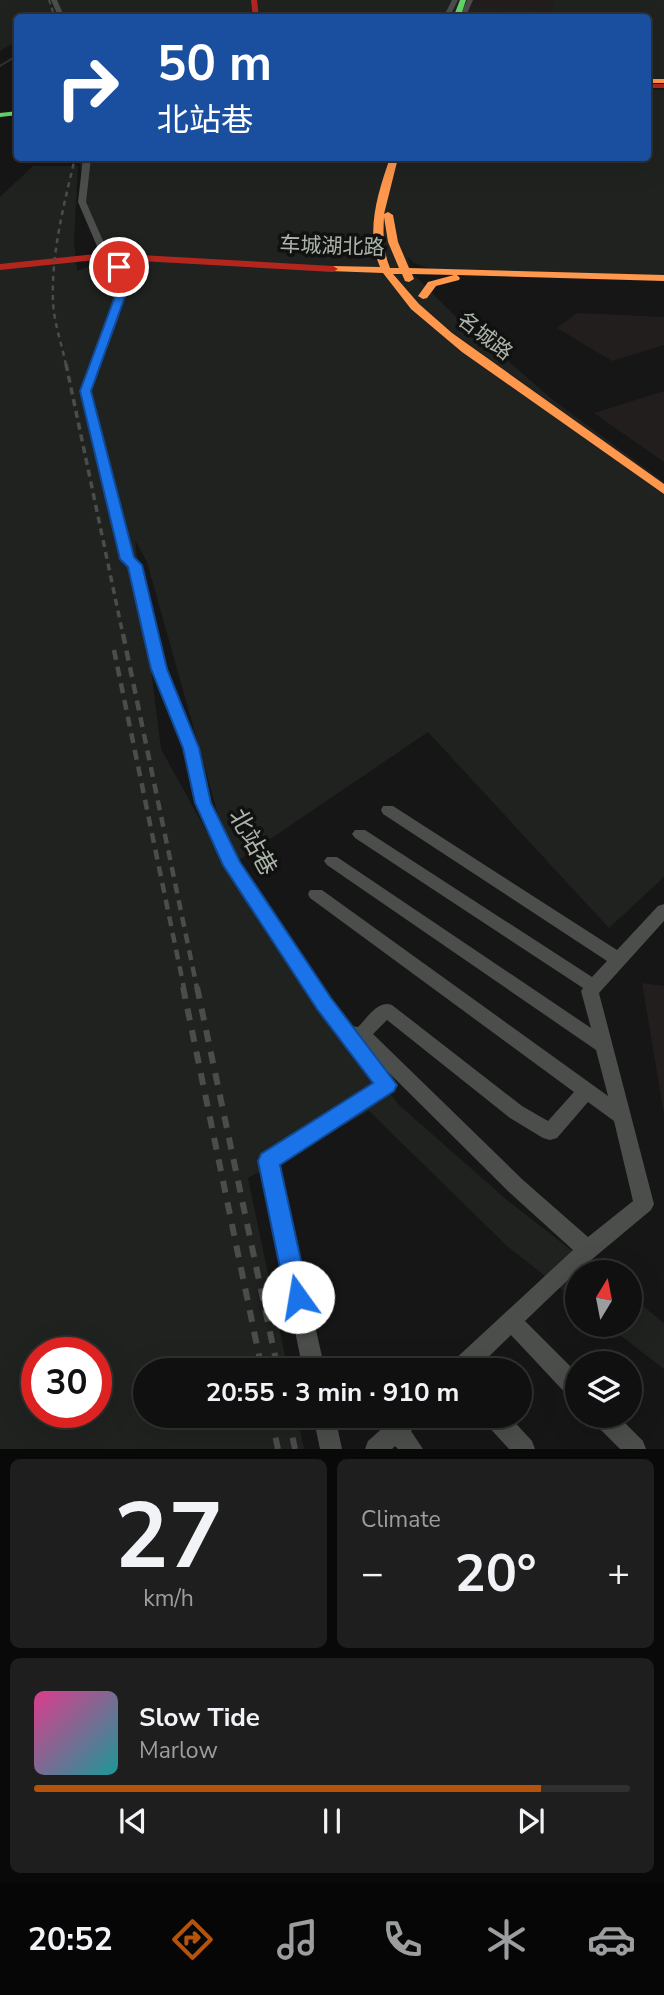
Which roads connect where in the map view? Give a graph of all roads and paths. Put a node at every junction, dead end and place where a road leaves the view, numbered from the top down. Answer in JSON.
{"nodes":[{"id":1,"x":87,"y":161,"type":"edge"},
{"id":2,"x":393,"y":161,"type":"edge"},
{"id":3,"x":404,"y":161,"type":"edge"},
{"id":4,"x":106,"y":258,"type":"junction"},
{"id":5,"x":0,"y":268,"type":"edge"},
{"id":6,"x":395,"y":270,"type":"junction"},
{"id":7,"x":454,"y":275,"type":"junction"},
{"id":8,"x":664,"y":278,"type":"edge"},
{"id":9,"x":664,"y":285,"type":"edge"},
{"id":10,"x":423,"y":296,"type":"junction"},
{"id":11,"x":664,"y":475,"type":"edge"},
{"id":12,"x":664,"y":491,"type":"edge"},
{"id":13,"x":388,"y":810,"type":"dead end"},
{"id":14,"x":360,"y":834,"type":"dead end"},
{"id":15,"x":332,"y":861,"type":"dead end"},
{"id":16,"x":316,"y":894,"type":"dead end"},
{"id":17,"x":664,"y":910,"type":"edge"},
{"id":18,"x":619,"y":960,"type":"junction"},
{"id":19,"x":594,"y":987,"type":"junction"},
{"id":20,"x":355,"y":1033,"type":"junction"},
{"id":21,"x":604,"y":1046,"type":"junction"},
{"id":22,"x":587,"y":1091,"type":"junction"},
{"id":23,"x":622,"y":1117,"type":"junction"},
{"id":24,"x":588,"y":1250,"type":"junction"},
{"id":25,"x":511,"y":1321,"type":"junction"},
{"id":26,"x":311,"y":1358,"type":"edge"},
{"id":27,"x":472,"y":1358,"type":"edge"},
{"id":28,"x":565,"y":1377,"type":"edge"},
{"id":29,"x":327,"y":1428,"type":"edge"},
{"id":30,"x":399,"y":1428,"type":"edge"},
{"id":31,"x":406,"y":1428,"type":"edge"},
{"id":32,"x":505,"y":1428,"type":"edge"},
{"id":33,"x":615,"y":1428,"type":"edge"},
{"id":34,"x":331,"y":1449,"type":"edge"},
{"id":35,"x":376,"y":1449,"type":"edge"},
{"id":36,"x":412,"y":1449,"type":"edge"},
{"id":37,"x":524,"y":1449,"type":"edge"},
{"id":38,"x":635,"y":1449,"type":"edge"}],
"edges":[{"from":1,"to":4,"type":"street","name":"北站巷"},
{"from":2,"to":6,"type":"main road"},
{"from":3,"to":6,"type":"main road","name":"名城路"},
{"from":4,"to":5,"type":"main road","name":"车城湖北路"},
{"from":4,"to":6,"type":"main road","name":"车城湖北路"},
{"from":4,"to":6,"type":"main road","name":"车城湖北路"},
{"from":4,"to":20,"type":"street","name":"北站巷"},
{"from":6,"to":7,"type":"main road","name":"车城湖北路"},
{"from":6,"to":7,"type":"main road"},
{"from":6,"to":10,"type":"main road","name":"名城路"},
{"from":6,"to":12,"type":"main road","name":"名城路"},
{"from":7,"to":8,"type":"main road","name":"车城湖北路"},
{"from":7,"to":9,"type":"main road","name":"车城湖北路"},
{"from":7,"to":10,"type":"main road"},
{"from":10,"to":11,"type":"main road","name":"名城路"},
{"from":13,"to":18,"type":"street"},
{"from":14,"to":19,"type":"street"},
{"from":15,"to":21,"type":"street"},
{"from":16,"to":22,"type":"street"},
{"from":17,"to":18,"type":"street"},
{"from":18,"to":19,"type":"street"},
{"from":19,"to":21,"type":"street"},
{"from":20,"to":22,"type":"street"},
{"from":20,"to":24,"type":"street"},
{"from":20,"to":26,"type":"street","name":"北站巷"},
{"from":21,"to":23,"type":"street"},
{"from":22,"to":23,"type":"street"},
{"from":23,"to":24,"type":"street"},
{"from":24,"to":25,"type":"street"},
{"from":25,"to":27,"type":"street"},
{"from":25,"to":28,"type":"street"},
{"from":29,"to":34,"type":"street"},
{"from":30,"to":35,"type":"street"},
{"from":31,"to":36,"type":"street"},
{"from":32,"to":37,"type":"street"},
{"from":33,"to":38,"type":"street"}]}
